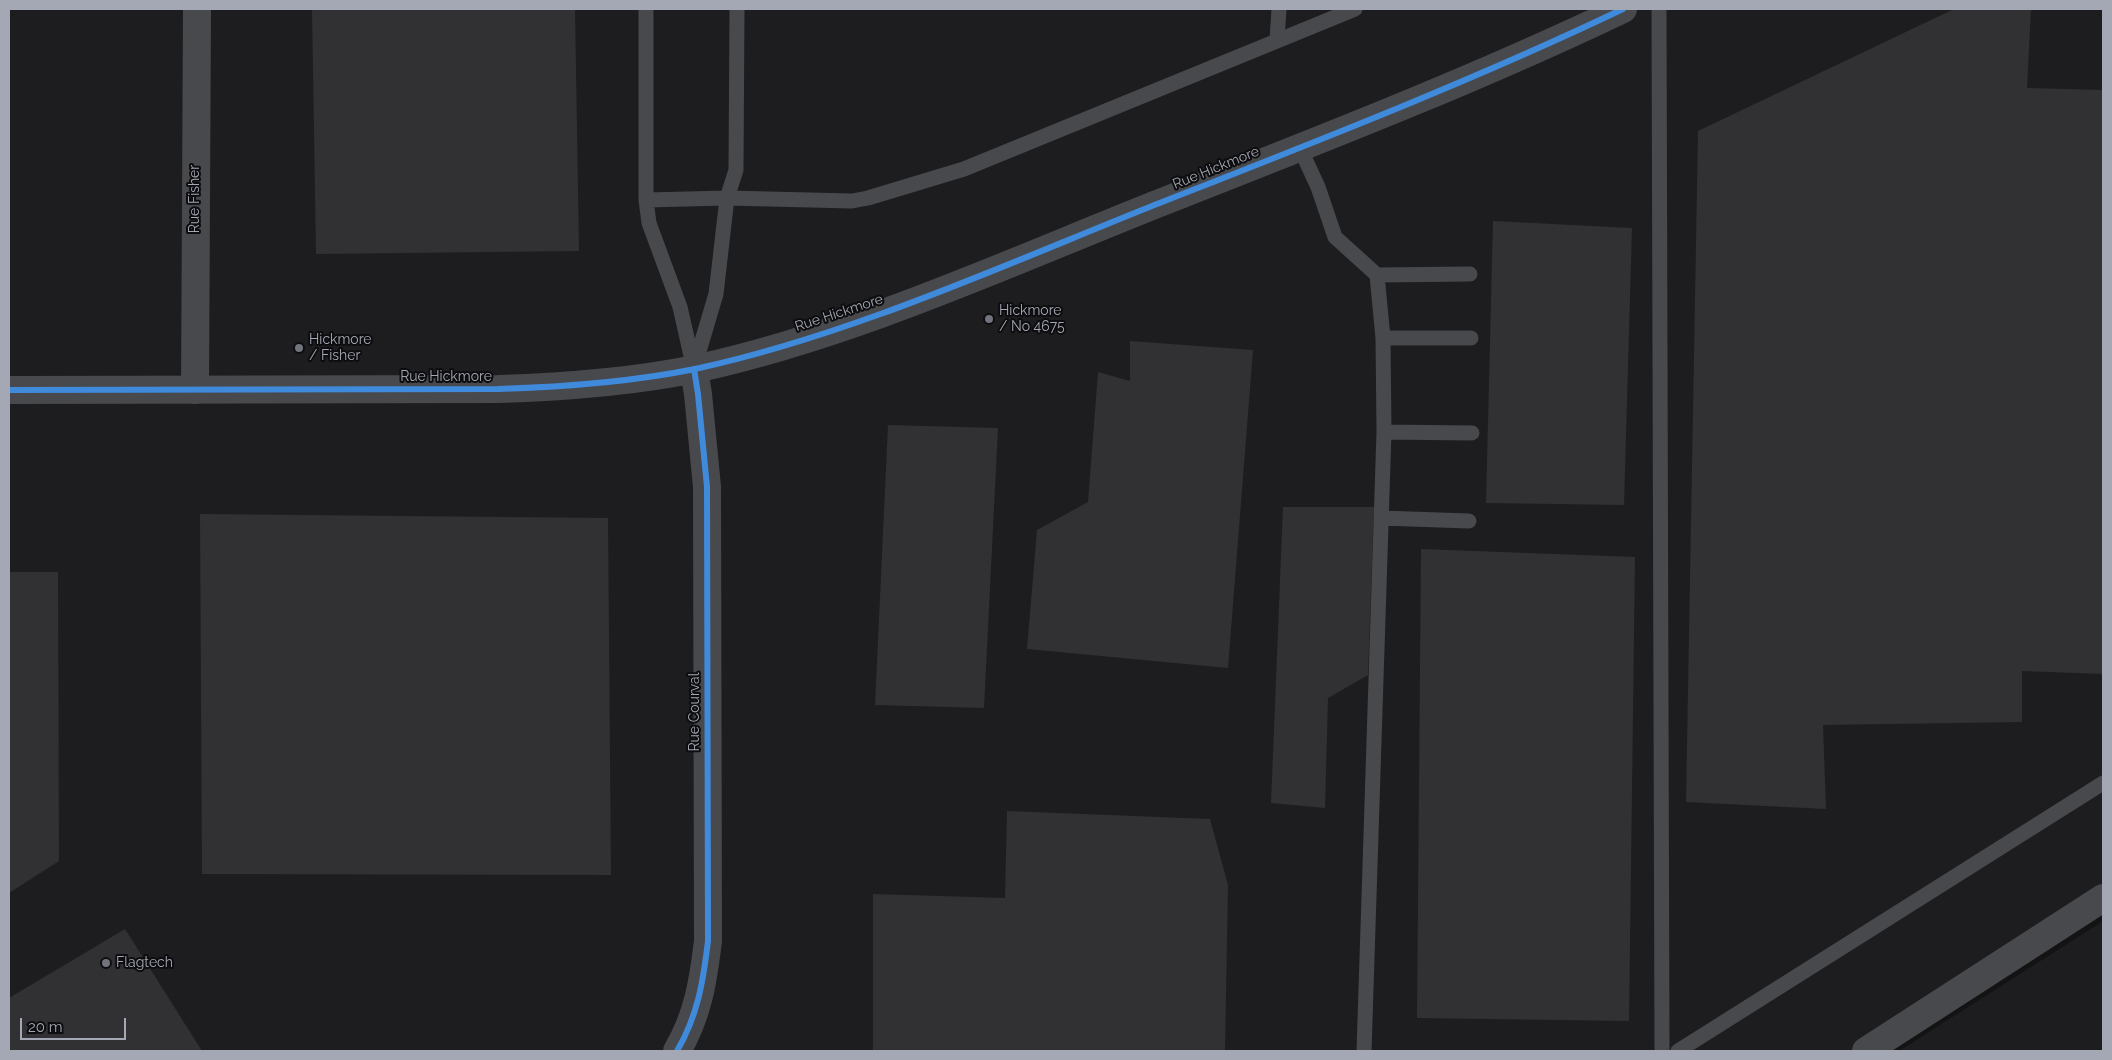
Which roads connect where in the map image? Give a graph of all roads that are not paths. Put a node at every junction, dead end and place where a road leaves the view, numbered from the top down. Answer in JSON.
{"nodes":[{"id":1,"x":197,"y":9,"type":"edge"},
{"id":2,"x":646,"y":9,"type":"edge"},
{"id":3,"x":737,"y":9,"type":"edge"},
{"id":4,"x":1279,"y":9,"type":"edge"},
{"id":5,"x":1355,"y":9,"type":"edge"},
{"id":6,"x":1623,"y":9,"type":"edge"},
{"id":7,"x":1659,"y":9,"type":"edge"},
{"id":8,"x":1277,"y":40,"type":"junction"},
{"id":9,"x":1300,"y":148,"type":"junction"},
{"id":10,"x":727,"y":198,"type":"junction"},
{"id":11,"x":646,"y":200,"type":"junction"},
{"id":12,"x":1470,"y":274,"type":"dead end"},
{"id":13,"x":1377,"y":275,"type":"junction"},
{"id":14,"x":1383,"y":338,"type":"junction"},
{"id":15,"x":1471,"y":338,"type":"dead end"},
{"id":16,"x":694,"y":369,"type":"junction"},
{"id":17,"x":9,"y":390,"type":"edge"},
{"id":18,"x":195,"y":390,"type":"junction"},
{"id":19,"x":1384,"y":432,"type":"junction"},
{"id":20,"x":1472,"y":433,"type":"dead end"},
{"id":21,"x":1381,"y":518,"type":"junction"},
{"id":22,"x":1469,"y":521,"type":"dead end"},
{"id":23,"x":2103,"y":783,"type":"edge"},
{"id":24,"x":2103,"y":898,"type":"edge"},
{"id":25,"x":677,"y":1051,"type":"edge"},
{"id":26,"x":1364,"y":1051,"type":"edge"},
{"id":27,"x":1662,"y":1051,"type":"edge"},
{"id":28,"x":1678,"y":1051,"type":"edge"},
{"id":29,"x":1866,"y":1051,"type":"edge"}],
"edges":[{"from":1,"to":18,"type":"street","name":"Rue Fisher"},
{"from":2,"to":11,"type":"lane"},
{"from":3,"to":10,"type":"lane"},
{"from":4,"to":8,"type":"lane"},
{"from":5,"to":8,"type":"lane"},
{"from":6,"to":9,"type":"street","name":"Rue Hickmore"},
{"from":7,"to":27,"type":"lane"},
{"from":8,"to":10,"type":"lane"},
{"from":9,"to":13,"type":"lane"},
{"from":9,"to":16,"type":"street","name":"Rue Hickmore"},
{"from":10,"to":11,"type":"lane"},
{"from":10,"to":16,"type":"lane"},
{"from":11,"to":16,"type":"lane"},
{"from":12,"to":13,"type":"lane"},
{"from":13,"to":14,"type":"lane"},
{"from":14,"to":15,"type":"lane"},
{"from":14,"to":19,"type":"lane"},
{"from":16,"to":18,"type":"street","name":"Rue Hickmore"},
{"from":16,"to":25,"type":"street","name":"Rue Courval"},
{"from":17,"to":18,"type":"street","name":"Rue Hickmore"},
{"from":19,"to":20,"type":"lane"},
{"from":19,"to":21,"type":"lane"},
{"from":21,"to":22,"type":"lane"},
{"from":21,"to":26,"type":"lane"},
{"from":23,"to":28,"type":"lane"},
{"from":24,"to":29,"type":"street"}]}
